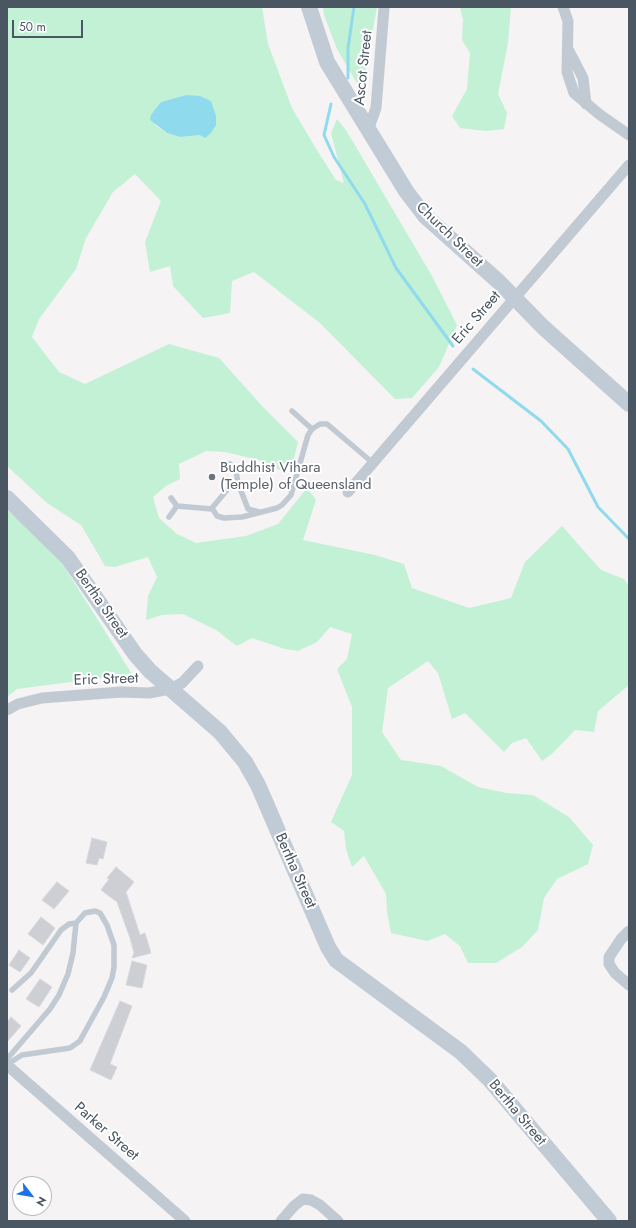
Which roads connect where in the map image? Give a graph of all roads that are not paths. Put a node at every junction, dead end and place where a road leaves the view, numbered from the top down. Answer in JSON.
{"nodes":[{"id":1,"x":309,"y":7,"type":"edge"},
{"id":2,"x":563,"y":7,"type":"edge"},
{"id":3,"x":384,"y":8,"type":"edge"},
{"id":4,"x":368,"y":130,"type":"junction"},
{"id":5,"x":629,"y":135,"type":"edge"},
{"id":6,"x":629,"y":165,"type":"edge"},
{"id":7,"x":514,"y":298,"type":"junction"},
{"id":8,"x":629,"y":404,"type":"edge"},
{"id":9,"x":292,"y":411,"type":"dead end"},
{"id":10,"x":312,"y":429,"type":"junction"},
{"id":11,"x":373,"y":463,"type":"junction"},
{"id":12,"x":230,"y":464,"type":"dead end"},
{"id":13,"x":238,"y":483,"type":"junction"},
{"id":14,"x":348,"y":492,"type":"dead end"},
{"id":15,"x":7,"y":498,"type":"edge"},
{"id":16,"x":171,"y":498,"type":"dead end"},
{"id":17,"x":177,"y":506,"type":"junction"},
{"id":18,"x":212,"y":509,"type":"junction"},
{"id":19,"x":259,"y":512,"type":"junction"},
{"id":20,"x":169,"y":517,"type":"dead end"},
{"id":21,"x":198,"y":666,"type":"dead end"},
{"id":22,"x":170,"y":689,"type":"junction"},
{"id":23,"x":7,"y":710,"type":"edge"},
{"id":24,"x":76,"y":923,"type":"junction"},
{"id":25,"x":629,"y":931,"type":"edge"},
{"id":26,"x":629,"y":985,"type":"edge"},
{"id":27,"x":12,"y":990,"type":"dead end"},
{"id":28,"x":8,"y":1063,"type":"edge"},
{"id":29,"x":186,"y":1221,"type":"edge"},
{"id":30,"x":281,"y":1221,"type":"edge"},
{"id":31,"x":338,"y":1221,"type":"edge"},
{"id":32,"x":609,"y":1221,"type":"edge"}],
"edges":[{"from":1,"to":4,"type":"street","name":"Church Street"},
{"from":2,"to":5,"type":"street"},
{"from":3,"to":4,"type":"street","name":"Ascot Street"},
{"from":4,"to":7,"type":"street","name":"Church Street"},
{"from":6,"to":7,"type":"street","name":"Eric Street"},
{"from":7,"to":8,"type":"street","name":"Church Street"},
{"from":7,"to":11,"type":"street","name":"Eric Street"},
{"from":9,"to":10,"type":"lane"},
{"from":10,"to":11,"type":"lane"},
{"from":10,"to":19,"type":"lane"},
{"from":11,"to":14,"type":"street","name":"Eric Street"},
{"from":12,"to":13,"type":"lane"},
{"from":13,"to":18,"type":"lane"},
{"from":13,"to":19,"type":"lane"},
{"from":15,"to":22,"type":"street","name":"Bertha Street"},
{"from":16,"to":17,"type":"lane"},
{"from":17,"to":18,"type":"lane"},
{"from":17,"to":20,"type":"lane"},
{"from":18,"to":19,"type":"lane"},
{"from":21,"to":22,"type":"street","name":"Eric Street"},
{"from":22,"to":23,"type":"street","name":"Eric Street"},
{"from":22,"to":32,"type":"street","name":"Bertha Street"},
{"from":24,"to":27,"type":"lane"},
{"from":24,"to":28,"type":"lane"},
{"from":24,"to":28,"type":"lane"},
{"from":25,"to":26,"type":"street"},
{"from":28,"to":29,"type":"street","name":"Parker Street"},
{"from":30,"to":31,"type":"street"}]}
